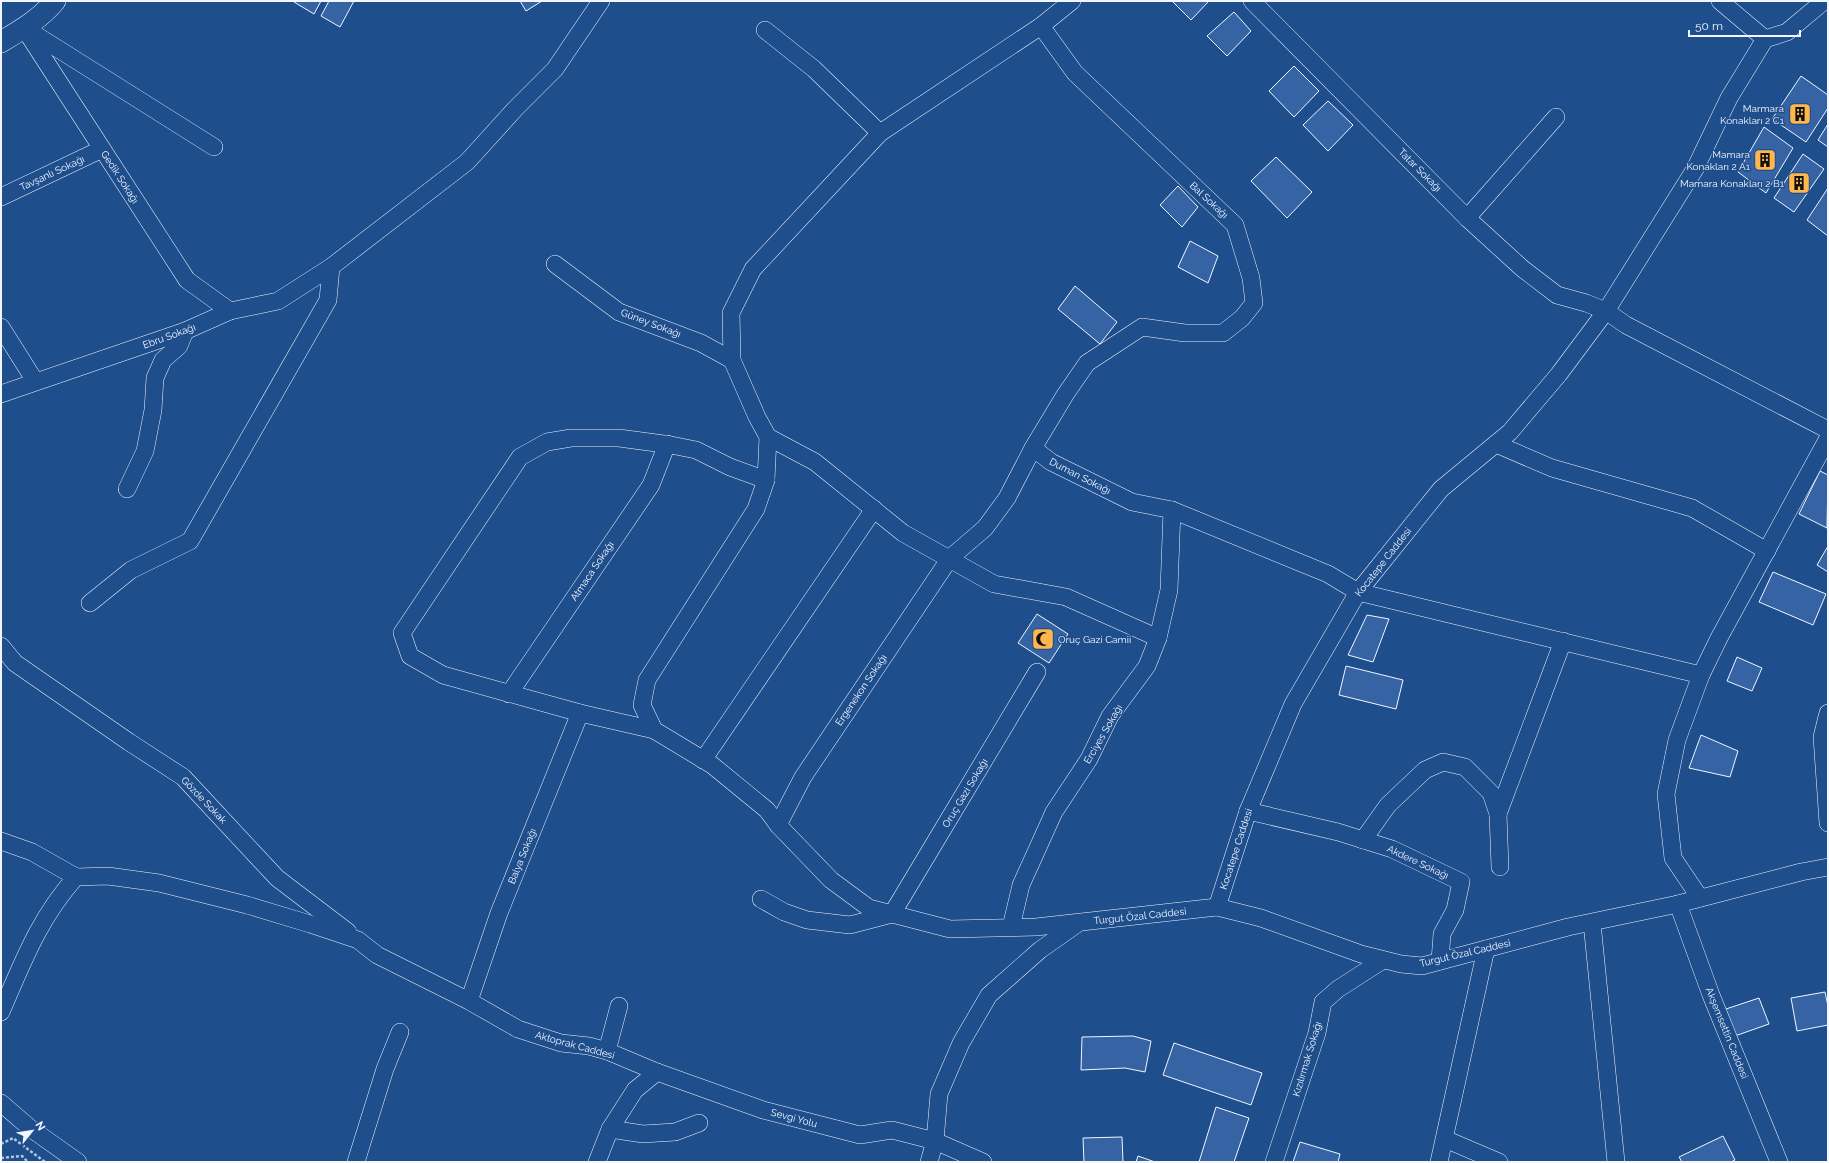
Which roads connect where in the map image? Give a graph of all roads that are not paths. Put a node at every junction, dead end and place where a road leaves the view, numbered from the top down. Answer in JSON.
{"nodes":[{"id":1,"x":55,"y":1,"type":"edge"},
{"id":2,"x":601,"y":1,"type":"edge"},
{"id":3,"x":1072,"y":1,"type":"edge"},
{"id":4,"x":1252,"y":1,"type":"edge"},
{"id":5,"x":1720,"y":1,"type":"edge"},
{"id":6,"x":1824,"y":1,"type":"edge"},
{"id":7,"x":1041,"y":26,"type":"junction"},
{"id":8,"x":24,"y":28,"type":"junction"},
{"id":9,"x":765,"y":30,"type":"dead end"},
{"id":10,"x":1765,"y":39,"type":"junction"},
{"id":11,"x":1,"y":42,"type":"edge"},
{"id":12,"x":1556,"y":117,"type":"dead end"},
{"id":13,"x":880,"y":133,"type":"junction"},
{"id":14,"x":214,"y":147,"type":"dead end"},
{"id":15,"x":102,"y":149,"type":"junction"},
{"id":16,"x":1,"y":197,"type":"edge"},
{"id":17,"x":1467,"y":218,"type":"junction"},
{"id":18,"x":555,"y":264,"type":"dead end"},
{"id":19,"x":331,"y":267,"type":"junction"},
{"id":20,"x":230,"y":311,"type":"junction"},
{"id":21,"x":1606,"y":311,"type":"junction"},
{"id":22,"x":1,"y":327,"type":"edge"},
{"id":23,"x":185,"y":331,"type":"junction"},
{"id":24,"x":732,"y":360,"type":"junction"},
{"id":25,"x":35,"y":381,"type":"junction"},
{"id":26,"x":1,"y":394,"type":"edge"},
{"id":27,"x":768,"y":437,"type":"junction"},
{"id":28,"x":1827,"y":440,"type":"edge"},
{"id":29,"x":666,"y":444,"type":"junction"},
{"id":30,"x":1496,"y":444,"type":"junction"},
{"id":31,"x":1033,"y":448,"type":"junction"},
{"id":32,"x":766,"y":480,"type":"junction"},
{"id":33,"x":127,"y":489,"type":"dead end"},
{"id":34,"x":874,"y":509,"type":"junction"},
{"id":35,"x":1172,"y":510,"type":"junction"},
{"id":36,"x":1767,"y":551,"type":"junction"},
{"id":37,"x":950,"y":558,"type":"junction"},
{"id":38,"x":1358,"y":592,"type":"junction"},
{"id":39,"x":90,"y":604,"type":"dead end"},
{"id":40,"x":1158,"y":638,"type":"junction"},
{"id":41,"x":1563,"y":641,"type":"junction"},
{"id":42,"x":1,"y":646,"type":"edge"},
{"id":43,"x":1038,"y":672,"type":"dead end"},
{"id":44,"x":1701,"y":675,"type":"junction"},
{"id":45,"x":509,"y":694,"type":"junction"},
{"id":46,"x":580,"y":713,"type":"junction"},
{"id":47,"x":1828,"y":713,"type":"edge"},
{"id":48,"x":654,"y":730,"type":"junction"},
{"id":49,"x":703,"y":760,"type":"junction"},
{"id":50,"x":1248,"y":811,"type":"junction"},
{"id":51,"x":1498,"y":814,"type":"junction"},
{"id":52,"x":1828,"y":823,"type":"edge"},
{"id":53,"x":778,"y":825,"type":"junction"},
{"id":54,"x":1363,"y":840,"type":"junction"},
{"id":55,"x":1,"y":841,"type":"edge"},
{"id":56,"x":1500,"y":867,"type":"dead end"},
{"id":57,"x":1828,"y":867,"type":"edge"},
{"id":58,"x":76,"y":876,"type":"junction"},
{"id":59,"x":1700,"y":898,"type":"junction"},
{"id":60,"x":761,"y":899,"type":"dead end"},
{"id":61,"x":1678,"y":904,"type":"junction"},
{"id":62,"x":1217,"y":907,"type":"junction"},
{"id":63,"x":892,"y":914,"type":"junction"},
{"id":64,"x":1079,"y":922,"type":"junction"},
{"id":65,"x":1592,"y":923,"type":"junction"},
{"id":66,"x":1011,"y":927,"type":"junction"},
{"id":67,"x":358,"y":940,"type":"junction"},
{"id":68,"x":1486,"y":949,"type":"junction"},
{"id":69,"x":1383,"y":960,"type":"junction"},
{"id":70,"x":1440,"y":961,"type":"junction"},
{"id":71,"x":430,"y":983,"type":"joint"},
{"id":72,"x":468,"y":1001,"type":"junction"},
{"id":73,"x":619,"y":1006,"type":"dead end"},
{"id":74,"x":1,"y":1012,"type":"edge"},
{"id":75,"x":400,"y":1032,"type":"dead end"},
{"id":76,"x":607,"y":1051,"type":"junction"},
{"id":77,"x":657,"y":1072,"type":"junction"},
{"id":78,"x":1,"y":1103,"type":"edge"},
{"id":79,"x":699,"y":1123,"type":"dead end"},
{"id":80,"x":610,"y":1129,"type":"junction"},
{"id":81,"x":1445,"y":1139,"type":"junction"},
{"id":82,"x":935,"y":1141,"type":"junction"},
{"id":83,"x":78,"y":1162,"type":"edge"},
{"id":84,"x":356,"y":1162,"type":"edge"},
{"id":85,"x":597,"y":1162,"type":"edge"},
{"id":86,"x":929,"y":1162,"type":"edge"},
{"id":87,"x":983,"y":1162,"type":"edge"},
{"id":88,"x":1274,"y":1162,"type":"edge"},
{"id":89,"x":1439,"y":1162,"type":"edge"},
{"id":90,"x":1499,"y":1162,"type":"edge"},
{"id":91,"x":1616,"y":1162,"type":"edge"},
{"id":92,"x":1779,"y":1162,"type":"edge"}],
"edges":[{"from":1,"to":8,"type":"main road"},
{"from":2,"to":19,"type":"street","name":"Ebru Sokağı"},
{"from":3,"to":7,"type":"street"},
{"from":4,"to":17,"type":"street","name":"Tatar Sokağı"},
{"from":5,"to":10,"type":"street"},
{"from":6,"to":10,"type":"street"},
{"from":7,"to":13,"type":"street"},
{"from":7,"to":31,"type":"street","name":"Bal Sokağı"},
{"from":8,"to":11,"type":"main road"},
{"from":8,"to":14,"type":"street"},
{"from":8,"to":15,"type":"street","name":"Gedik Sokağı"},
{"from":9,"to":13,"type":"street"},
{"from":10,"to":21,"type":"street","name":"Kocatepe Caddesi"},
{"from":12,"to":17,"type":"street"},
{"from":13,"to":24,"type":"street"},
{"from":15,"to":16,"type":"street","name":"Tavşanlı Sokağı"},
{"from":15,"to":20,"type":"street","name":"Gedik Sokağı"},
{"from":17,"to":21,"type":"street","name":"Tatar Sokağı"},
{"from":18,"to":24,"type":"street","name":"Güney Sokağı"},
{"from":19,"to":20,"type":"street","name":"Ebru Sokağı"},
{"from":19,"to":39,"type":"street"},
{"from":20,"to":23,"type":"street","name":"Ebru Sokağı"},
{"from":21,"to":28,"type":"street","name":"Tatar Sokağı"},
{"from":21,"to":30,"type":"street","name":"Kocatepe Caddesi"},
{"from":22,"to":25,"type":"street"},
{"from":23,"to":25,"type":"street","name":"Ebru Sokağı"},
{"from":23,"to":33,"type":"street"},
{"from":24,"to":27,"type":"street"},
{"from":25,"to":26,"type":"street","name":"Ebru Sokağı"},
{"from":27,"to":32,"type":"street"},
{"from":27,"to":34,"type":"street"},
{"from":28,"to":36,"type":"street"},
{"from":29,"to":32,"type":"street"},
{"from":29,"to":45,"type":"street","name":"Atmaca Sokağı"},
{"from":29,"to":45,"type":"street"},
{"from":30,"to":36,"type":"street"},
{"from":30,"to":38,"type":"street","name":"Kocatepe Caddesi"},
{"from":31,"to":35,"type":"street","name":"Duman Sokağı"},
{"from":31,"to":37,"type":"street"},
{"from":32,"to":48,"type":"street"},
{"from":34,"to":37,"type":"street"},
{"from":34,"to":49,"type":"street"},
{"from":35,"to":38,"type":"street","name":"Duman Sokağı"},
{"from":35,"to":40,"type":"street","name":"Erciyes Sokağı"},
{"from":36,"to":44,"type":"street"},
{"from":37,"to":40,"type":"street"},
{"from":37,"to":53,"type":"street","name":"Ergenekon Sokağı"},
{"from":38,"to":41,"type":"street","name":"Duman Sokağı"},
{"from":38,"to":50,"type":"street","name":"Kocatepe Caddesi"},
{"from":40,"to":66,"type":"street","name":"Erciyes Sokağı"},
{"from":41,"to":44,"type":"street","name":"Duman Sokağı"},
{"from":41,"to":51,"type":"street"},
{"from":42,"to":67,"type":"street","name":"Gözde Sokak"},
{"from":43,"to":63,"type":"street","name":"Oruç Gazi Sokağı"},
{"from":44,"to":59,"type":"street"},
{"from":45,"to":46,"type":"street"},
{"from":46,"to":48,"type":"street"},
{"from":46,"to":72,"type":"street","name":"Balya Sokağı"},
{"from":47,"to":52,"type":"street"},
{"from":48,"to":49,"type":"street","name":"Turgut Özal Caddesi"},
{"from":49,"to":53,"type":"street","name":"Turgut Özal Caddesi"},
{"from":50,"to":54,"type":"street","name":"Akdere Sokağı"},
{"from":50,"to":62,"type":"street","name":"Kocatepe Caddesi"},
{"from":51,"to":54,"type":"street"},
{"from":51,"to":56,"type":"street"},
{"from":53,"to":63,"type":"street","name":"Turgut Özal Caddesi"},
{"from":54,"to":70,"type":"street","name":"Akdere Sokağı"},
{"from":55,"to":58,"type":"street"},
{"from":57,"to":59,"type":"street","name":"Turgut Özal Caddesi"},
{"from":58,"to":67,"type":"street"},
{"from":58,"to":74,"type":"street"},
{"from":59,"to":61,"type":"street","name":"Turgut Özal Caddesi"},
{"from":60,"to":63,"type":"street"},
{"from":61,"to":65,"type":"street","name":"Turgut Özal Caddesi"},
{"from":61,"to":92,"type":"street","name":"Akşemsettin Caddesi"},
{"from":62,"to":64,"type":"street","name":"Turgut Özal Caddesi"},
{"from":62,"to":69,"type":"street","name":"Turgut Özal Caddesi"},
{"from":63,"to":66,"type":"street","name":"Turgut Özal Caddesi"},
{"from":64,"to":66,"type":"street","name":"Turgut Özal Caddesi"},
{"from":64,"to":82,"type":"street"},
{"from":65,"to":68,"type":"street","name":"Turgut Özal Caddesi"},
{"from":65,"to":91,"type":"street"},
{"from":67,"to":71,"type":"street","name":"Gözde Sokak"},
{"from":68,"to":70,"type":"street","name":"Turgut Özal Caddesi"},
{"from":68,"to":81,"type":"street"},
{"from":69,"to":70,"type":"street","name":"Turgut Özal Caddesi"},
{"from":69,"to":88,"type":"street","name":"Kızılırmak Sokağı"},
{"from":71,"to":72,"type":"street","name":"Aktoprak Caddesi"},
{"from":72,"to":76,"type":"street","name":"Aktoprak Caddesi"},
{"from":73,"to":76,"type":"street"},
{"from":75,"to":84,"type":"street"},
{"from":76,"to":77,"type":"street","name":"Aktoprak Caddesi"},
{"from":77,"to":80,"type":"street"},
{"from":77,"to":82,"type":"street","name":"Sevgi Yolu"},
{"from":78,"to":83,"type":"street"},
{"from":79,"to":80,"type":"street"},
{"from":80,"to":85,"type":"street"},
{"from":81,"to":89,"type":"street"},
{"from":81,"to":90,"type":"street"},
{"from":82,"to":86,"type":"street"},
{"from":82,"to":87,"type":"street","name":"Sevgi Yolu"}]}
